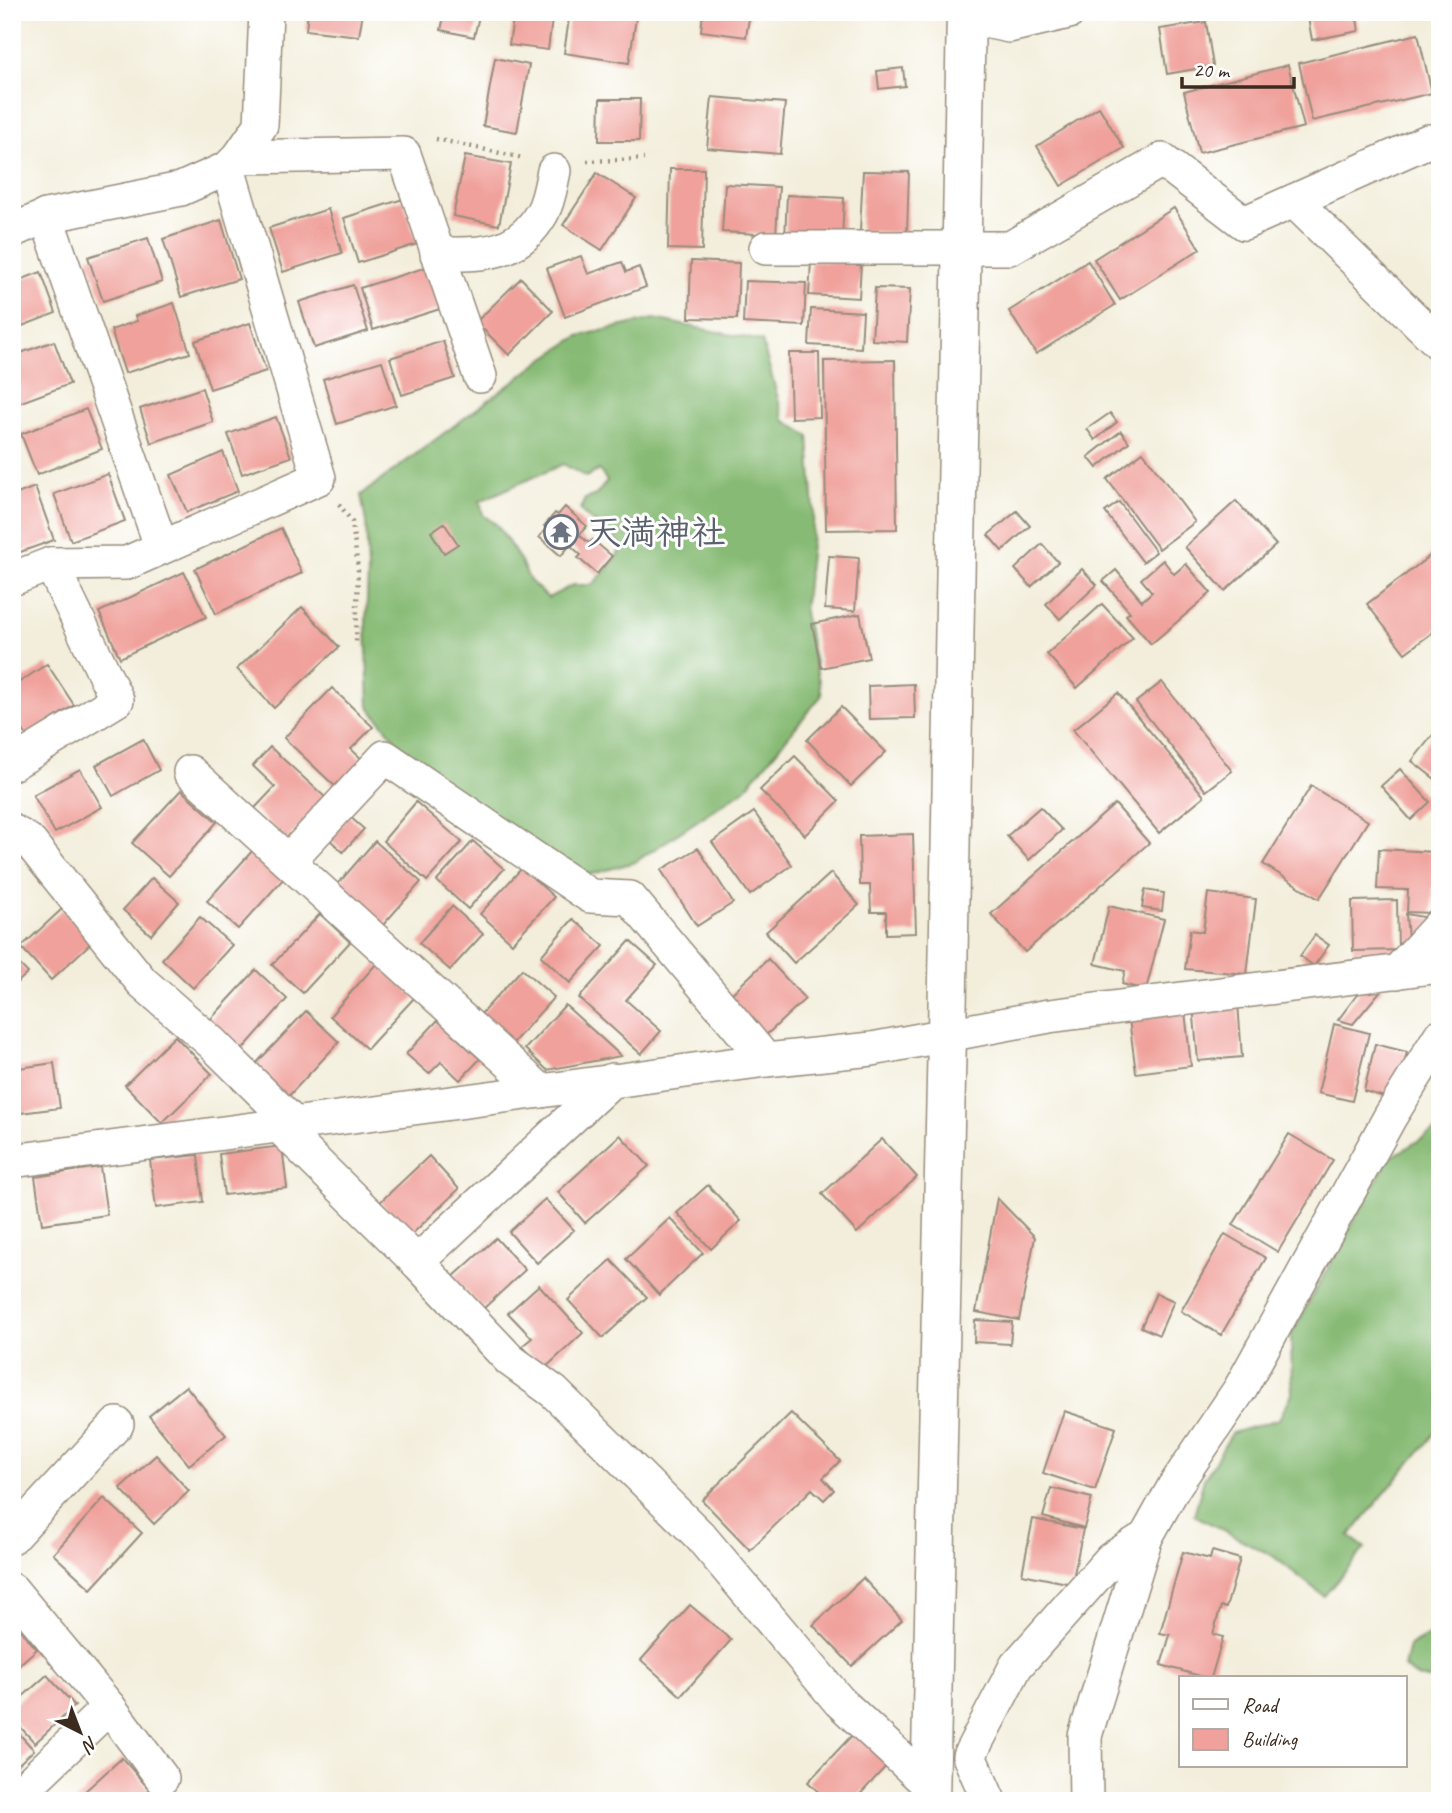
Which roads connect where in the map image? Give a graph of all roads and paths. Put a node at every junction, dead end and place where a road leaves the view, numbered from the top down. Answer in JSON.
{"nodes":[{"id":1,"x":266,"y":12,"type":"edge"},
{"id":2,"x":1069,"y":12,"type":"edge"},
{"id":3,"x":966,"y":15,"type":"edge"},
{"id":4,"x":1440,"y":145,"type":"edge"},
{"id":5,"x":233,"y":163,"type":"junction"},
{"id":6,"x":554,"y":171,"type":"dead end"},
{"id":7,"x":1294,"y":201,"type":"junction"},
{"id":8,"x":46,"y":216,"type":"junction"},
{"id":9,"x":12,"y":231,"type":"edge"},
{"id":10,"x":766,"y":248,"type":"dead end"},
{"id":11,"x":963,"y":249,"type":"junction"},
{"id":12,"x":437,"y":254,"type":"junction"},
{"id":13,"x":1440,"y":344,"type":"edge"},
{"id":14,"x":480,"y":376,"type":"dead end"},
{"id":15,"x":320,"y":478,"type":"junction"},
{"id":16,"x":161,"y":546,"type":"junction"},
{"id":17,"x":51,"y":564,"type":"junction"},
{"id":18,"x":12,"y":579,"type":"edge"},
{"id":19,"x":356,"y":645,"type":"dead end"},
{"id":20,"x":12,"y":764,"type":"edge"},
{"id":21,"x":190,"y":772,"type":"dead end"},
{"id":22,"x":12,"y":831,"type":"edge"},
{"id":23,"x":289,"y":860,"type":"junction"},
{"id":24,"x":1440,"y":925,"type":"edge"},
{"id":25,"x":1440,"y":966,"type":"edge"},
{"id":26,"x":1397,"y":972,"type":"junction"},
{"id":27,"x":1440,"y":974,"type":"edge"},
{"id":28,"x":947,"y":1035,"type":"junction"},
{"id":29,"x":1440,"y":1036,"type":"edge"},
{"id":30,"x":766,"y":1060,"type":"junction"},
{"id":31,"x":612,"y":1080,"type":"junction"},
{"id":32,"x":541,"y":1091,"type":"junction"},
{"id":33,"x":287,"y":1125,"type":"junction"},
{"id":34,"x":12,"y":1161,"type":"edge"},
{"id":35,"x":417,"y":1262,"type":"junction"},
{"id":36,"x":117,"y":1424,"type":"dead end"},
{"id":37,"x":12,"y":1537,"type":"edge"},
{"id":38,"x":1146,"y":1537,"type":"junction"},
{"id":39,"x":12,"y":1590,"type":"edge"},
{"id":40,"x":109,"y":1707,"type":"junction"},
{"id":41,"x":162,"y":1778,"type":"dead end"},
{"id":42,"x":929,"y":1792,"type":"edge"},
{"id":43,"x":12,"y":1800,"type":"edge"},
{"id":44,"x":989,"y":1801,"type":"edge"},
{"id":45,"x":1086,"y":1801,"type":"edge"}],
"edges":[{"from":1,"to":5,"type":"street"},
{"from":2,"to":3,"type":"street"},
{"from":3,"to":11,"type":"street"},
{"from":4,"to":7,"type":"street"},
{"from":5,"to":8,"type":"street"},
{"from":5,"to":12,"type":"street"},
{"from":5,"to":15,"type":"street"},
{"from":6,"to":12,"type":"street"},
{"from":7,"to":11,"type":"street"},
{"from":7,"to":13,"type":"street"},
{"from":8,"to":9,"type":"street"},
{"from":8,"to":16,"type":"street"},
{"from":10,"to":11,"type":"street"},
{"from":11,"to":28,"type":"street"},
{"from":12,"to":14,"type":"street"},
{"from":15,"to":16,"type":"street"},
{"from":15,"to":19,"type":"path"},
{"from":16,"to":17,"type":"street"},
{"from":17,"to":18,"type":"street"},
{"from":17,"to":20,"type":"street"},
{"from":21,"to":23,"type":"street"},
{"from":22,"to":33,"type":"street"},
{"from":23,"to":30,"type":"street"},
{"from":23,"to":32,"type":"street"},
{"from":24,"to":26,"type":"street"},
{"from":25,"to":26,"type":"street"},
{"from":25,"to":27,"type":"street"},
{"from":26,"to":28,"type":"street"},
{"from":28,"to":30,"type":"street"},
{"from":28,"to":42,"type":"street"},
{"from":29,"to":38,"type":"street"},
{"from":30,"to":31,"type":"street"},
{"from":31,"to":32,"type":"street"},
{"from":31,"to":35,"type":"street"},
{"from":32,"to":33,"type":"street"},
{"from":33,"to":34,"type":"street"},
{"from":33,"to":35,"type":"street"},
{"from":35,"to":42,"type":"street"},
{"from":36,"to":37,"type":"street"},
{"from":38,"to":44,"type":"street"},
{"from":38,"to":45,"type":"street"},
{"from":39,"to":40,"type":"street"},
{"from":40,"to":41,"type":"street"},
{"from":40,"to":43,"type":"street"}]}
